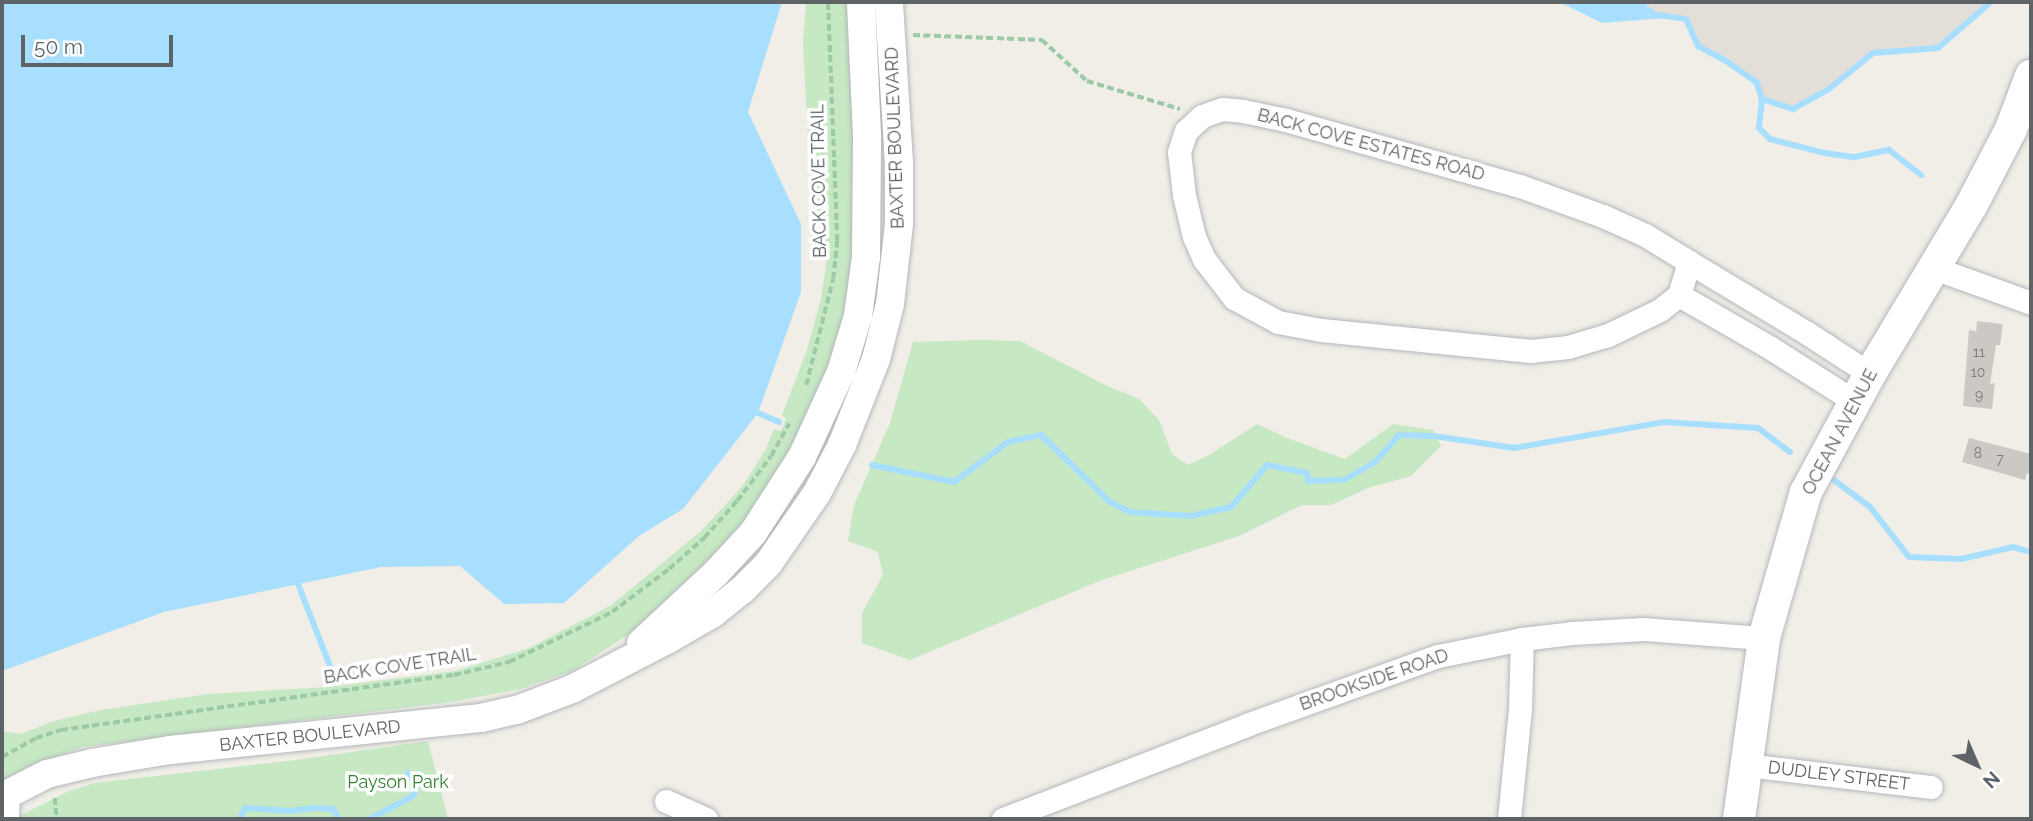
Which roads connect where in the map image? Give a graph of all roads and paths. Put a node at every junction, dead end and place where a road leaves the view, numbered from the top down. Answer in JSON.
{"nodes":[{"id":1,"x":828,"y":2,"type":"edge"},
{"id":2,"x":861,"y":2,"type":"edge"},
{"id":3,"x":889,"y":2,"type":"edge"},
{"id":4,"x":891,"y":34,"type":"junction"},
{"id":5,"x":2031,"y":76,"type":"edge"},
{"id":6,"x":1202,"y":116,"type":"junction"},
{"id":7,"x":1689,"y":262,"type":"junction"},
{"id":8,"x":1934,"y":268,"type":"junction"},
{"id":9,"x":1679,"y":295,"type":"junction"},
{"id":10,"x":2031,"y":303,"type":"edge"},
{"id":11,"x":1870,"y":374,"type":"junction"},
{"id":12,"x":805,"y":388,"type":"dead end"},
{"id":13,"x":1854,"y":401,"type":"junction"},
{"id":14,"x":789,"y":423,"type":"dead end"},
{"id":15,"x":1764,"y":638,"type":"junction"},
{"id":16,"x":1522,"y":639,"type":"junction"},
{"id":17,"x":616,"y":665,"type":"junction"},
{"id":18,"x":2,"y":757,"type":"edge"},
{"id":19,"x":1746,"y":765,"type":"junction"},
{"id":20,"x":1931,"y":787,"type":"dead end"},
{"id":21,"x":55,"y":798,"type":"dead end"},
{"id":22,"x":666,"y":801,"type":"dead end"},
{"id":23,"x":6,"y":803,"type":"edge"},
{"id":24,"x":57,"y":819,"type":"edge"},
{"id":25,"x":706,"y":819,"type":"edge"},
{"id":26,"x":1003,"y":819,"type":"edge"},
{"id":27,"x":1509,"y":819,"type":"edge"},
{"id":28,"x":1740,"y":819,"type":"edge"}],
"edges":[{"from":1,"to":12,"type":"path","name":"BACK COVE TRAIL"},
{"from":2,"to":17,"type":"street","name":"BAXTER BOULEVARD"},
{"from":3,"to":4,"type":"street","name":"BAXTER BOULEVARD"},
{"from":4,"to":6,"type":"path"},
{"from":4,"to":17,"type":"street","name":"BAXTER BOULEVARD"},
{"from":5,"to":8,"type":"main road","name":"OCEAN AVENUE"},
{"from":6,"to":7,"type":"street","name":"BACK COVE ESTATES ROAD"},
{"from":6,"to":9,"type":"street"},
{"from":7,"to":9,"type":"street"},
{"from":7,"to":11,"type":"street","name":"BACK COVE ESTATES ROAD"},
{"from":8,"to":10,"type":"street"},
{"from":8,"to":11,"type":"main road","name":"OCEAN AVENUE"},
{"from":9,"to":13,"type":"street"},
{"from":11,"to":13,"type":"main road","name":"OCEAN AVENUE"},
{"from":13,"to":15,"type":"main road","name":"OCEAN AVENUE"},
{"from":14,"to":18,"type":"path","name":"BACK COVE TRAIL"},
{"from":15,"to":16,"type":"street","name":"BROOKSIDE ROAD"},
{"from":15,"to":19,"type":"main road","name":"OCEAN AVENUE"},
{"from":16,"to":26,"type":"street","name":"BROOKSIDE ROAD"},
{"from":16,"to":27,"type":"street"},
{"from":17,"to":23,"type":"street","name":"BAXTER BOULEVARD"},
{"from":19,"to":20,"type":"street","name":"DUDLEY STREET"},
{"from":19,"to":28,"type":"main road","name":"OCEAN AVENUE"},
{"from":21,"to":24,"type":"path"},
{"from":22,"to":25,"type":"street"}]}
